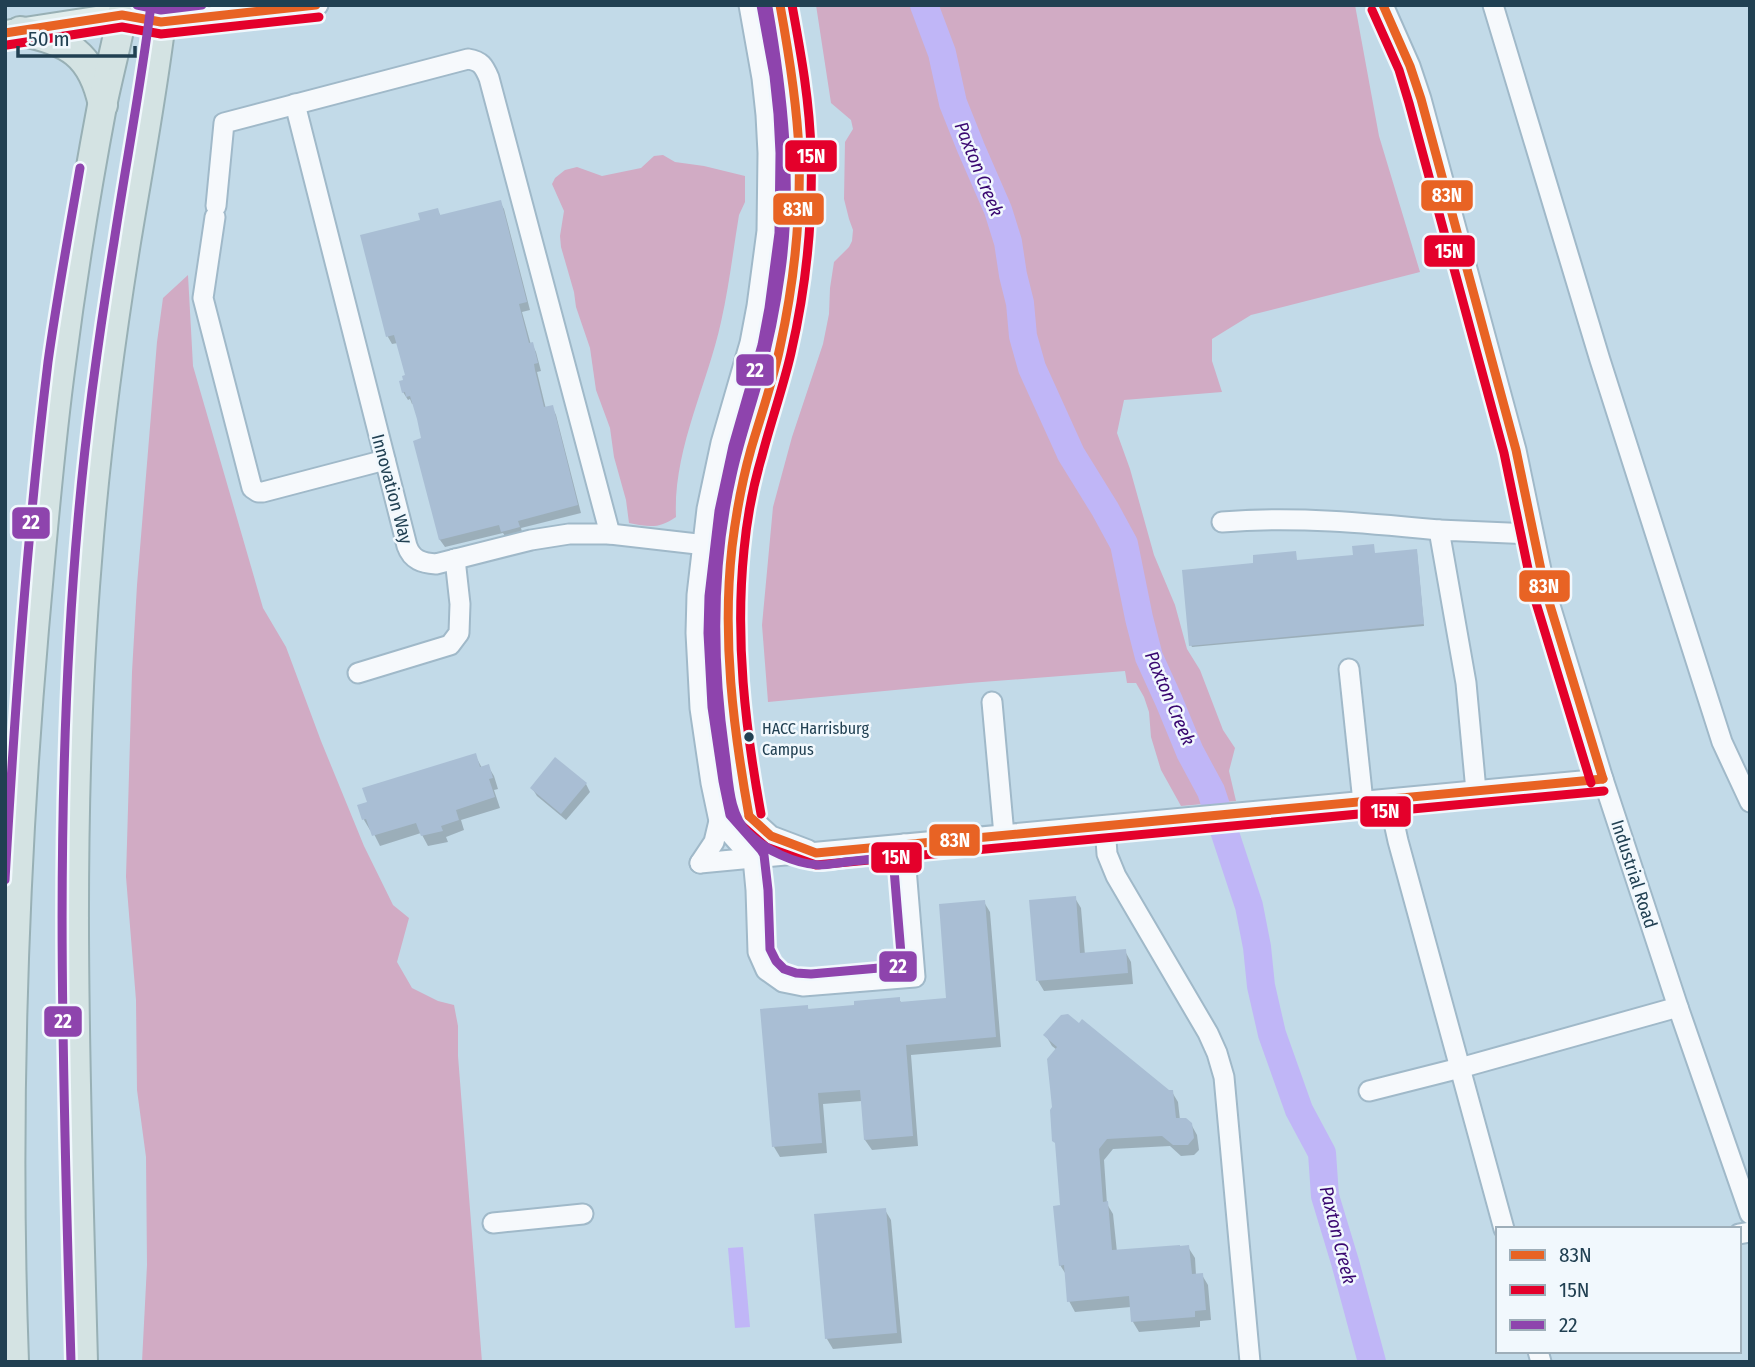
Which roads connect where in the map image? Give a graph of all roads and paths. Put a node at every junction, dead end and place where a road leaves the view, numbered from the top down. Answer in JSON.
{"nodes":[{"id":1,"x":318,"y":5,"type":"edge"},
{"id":2,"x":780,"y":5,"type":"edge"},
{"id":3,"x":1382,"y":5,"type":"edge"},
{"id":4,"x":1493,"y":5,"type":"edge"},
{"id":5,"x":749,"y":7,"type":"edge"},
{"id":6,"x":123,"y":10,"type":"edge"},
{"id":7,"x":162,"y":14,"type":"edge"},
{"id":8,"x":13,"y":32,"type":"edge"},
{"id":9,"x":295,"y":104,"type":"junction"},
{"id":10,"x":103,"y":105,"type":"junction"},
{"id":11,"x":385,"y":460,"type":"junction"},
{"id":12,"x":1222,"y":522,"type":"dead end"},
{"id":13,"x":1439,"y":530,"type":"junction"},
{"id":14,"x":610,"y":534,"type":"junction"},
{"id":15,"x":1533,"y":534,"type":"junction"},
{"id":16,"x":702,"y":545,"type":"junction"},
{"id":17,"x":732,"y":548,"type":"junction"},
{"id":18,"x":455,"y":559,"type":"junction"},
{"id":19,"x":1349,"y":669,"type":"dead end"},
{"id":20,"x":358,"y":673,"type":"dead end"},
{"id":21,"x":992,"y":702,"type":"dead end"},
{"id":22,"x":1603,"y":779,"type":"junction"},
{"id":23,"x":1476,"y":791,"type":"junction"},
{"id":24,"x":1389,"y":800,"type":"junction"},
{"id":25,"x":1363,"y":802,"type":"junction"},
{"id":26,"x":1750,"y":802,"type":"edge"},
{"id":27,"x":748,"y":816,"type":"junction"},
{"id":28,"x":719,"y":821,"type":"junction"},
{"id":29,"x":1105,"y":826,"type":"junction"},
{"id":30,"x":1004,"y":835,"type":"junction"},
{"id":31,"x":904,"y":844,"type":"junction"},
{"id":32,"x":816,"y":853,"type":"junction"},
{"id":33,"x":752,"y":858,"type":"junction"},
{"id":34,"x":1678,"y":1007,"type":"junction"},
{"id":35,"x":1460,"y":1068,"type":"junction"},
{"id":36,"x":1369,"y":1091,"type":"dead end"},
{"id":37,"x":583,"y":1214,"type":"dead end"},
{"id":38,"x":1750,"y":1214,"type":"edge"},
{"id":39,"x":493,"y":1223,"type":"dead end"},
{"id":40,"x":1503,"y":1227,"type":"edge"},
{"id":41,"x":10,"y":1246,"type":"junction"},
{"id":42,"x":5,"y":1326,"type":"edge"},
{"id":43,"x":13,"y":1362,"type":"edge"},
{"id":44,"x":83,"y":1362,"type":"edge"},
{"id":45,"x":1250,"y":1362,"type":"edge"}],
"edges":[{"from":1,"to":7,"type":"street"},
{"from":2,"to":17,"type":"street"},
{"from":3,"to":15,"type":"street","name":"Industrial Road"},
{"from":4,"to":26,"type":"street"},
{"from":5,"to":16,"type":"street"},
{"from":6,"to":7,"type":"main road"},
{"from":6,"to":8,"type":"main road"},
{"from":6,"to":10,"type":"highway"},
{"from":7,"to":44,"type":"highway"},
{"from":8,"to":10,"type":"highway"},
{"from":9,"to":11,"type":"street","name":"Innovation Way"},
{"from":9,"to":11,"type":"street"},
{"from":9,"to":14,"type":"street"},
{"from":10,"to":41,"type":"highway"},
{"from":11,"to":18,"type":"street","name":"Innovation Way"},
{"from":12,"to":13,"type":"street"},
{"from":13,"to":15,"type":"street"},
{"from":13,"to":23,"type":"street"},
{"from":14,"to":16,"type":"street","name":"Innovation Way"},
{"from":14,"to":18,"type":"street","name":"Innovation Way"},
{"from":15,"to":22,"type":"street","name":"Industrial Road"},
{"from":16,"to":17,"type":"street","name":"Innovation Way"},
{"from":16,"to":28,"type":"street"},
{"from":17,"to":27,"type":"street"},
{"from":18,"to":20,"type":"street"},
{"from":19,"to":25,"type":"street"},
{"from":21,"to":30,"type":"street"},
{"from":22,"to":23,"type":"street"},
{"from":22,"to":34,"type":"street","name":"Industrial Road"},
{"from":23,"to":24,"type":"street"},
{"from":24,"to":25,"type":"street"},
{"from":24,"to":35,"type":"street"},
{"from":25,"to":29,"type":"street"},
{"from":27,"to":32,"type":"street"},
{"from":27,"to":33,"type":"street"},
{"from":28,"to":33,"type":"street"},
{"from":28,"to":33,"type":"street"},
{"from":29,"to":30,"type":"street"},
{"from":29,"to":45,"type":"street"},
{"from":30,"to":31,"type":"street"},
{"from":31,"to":32,"type":"street"},
{"from":31,"to":33,"type":"street"},
{"from":32,"to":33,"type":"street"},
{"from":34,"to":35,"type":"street"},
{"from":34,"to":38,"type":"street","name":"Industrial Road"},
{"from":35,"to":36,"type":"street"},
{"from":35,"to":40,"type":"street"},
{"from":37,"to":39,"type":"street"},
{"from":41,"to":42,"type":"highway"},
{"from":41,"to":43,"type":"highway"}]}
